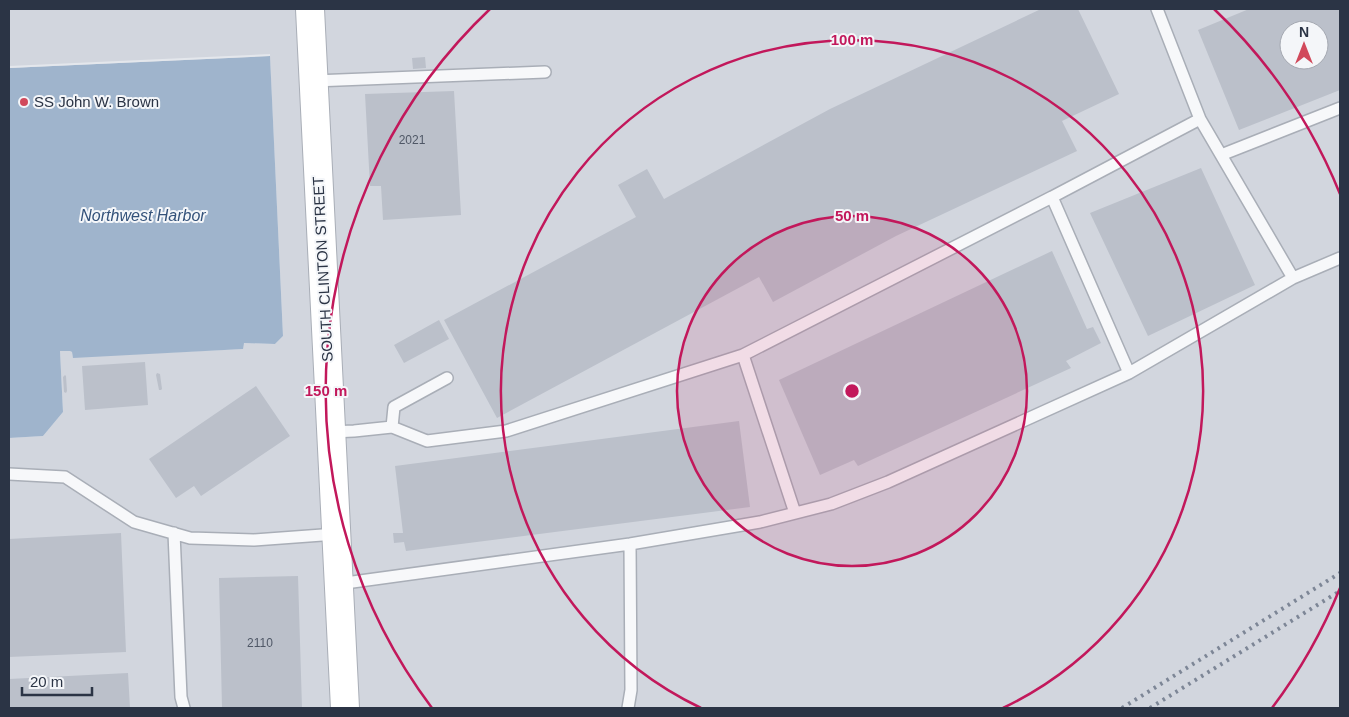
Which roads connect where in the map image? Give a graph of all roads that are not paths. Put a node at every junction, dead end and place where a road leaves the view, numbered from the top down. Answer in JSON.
{"nodes":[{"id":1,"x":310,"y":9,"type":"edge"},
{"id":2,"x":1157,"y":9,"type":"edge"},
{"id":3,"x":545,"y":72,"type":"dead end"},
{"id":4,"x":314,"y":81,"type":"junction"},
{"id":5,"x":1340,"y":108,"type":"edge"},
{"id":6,"x":1200,"y":119,"type":"junction"},
{"id":7,"x":1221,"y":155,"type":"junction"},
{"id":8,"x":1052,"y":197,"type":"junction"},
{"id":9,"x":1340,"y":258,"type":"edge"},
{"id":10,"x":1293,"y":278,"type":"junction"},
{"id":11,"x":743,"y":355,"type":"junction"},
{"id":12,"x":1129,"y":373,"type":"junction"},
{"id":13,"x":447,"y":378,"type":"dead end"},
{"id":14,"x":392,"y":427,"type":"junction"},
{"id":15,"x":331,"y":432,"type":"junction"},
{"id":16,"x":9,"y":474,"type":"edge"},
{"id":17,"x":796,"y":513,"type":"junction"},
{"id":18,"x":174,"y":533,"type":"junction"},
{"id":19,"x":336,"y":534,"type":"junction"},
{"id":20,"x":630,"y":544,"type":"junction"},
{"id":21,"x":338,"y":584,"type":"junction"},
{"id":22,"x":184,"y":708,"type":"edge"},
{"id":23,"x":345,"y":708,"type":"edge"},
{"id":24,"x":628,"y":708,"type":"edge"}],
"edges":[{"from":1,"to":4,"type":"main road","name":"SOUTH CLINTON STREET"},
{"from":2,"to":6,"type":"lane"},
{"from":3,"to":4,"type":"lane"},
{"from":4,"to":15,"type":"main road","name":"SOUTH CLINTON STREET"},
{"from":5,"to":7,"type":"lane"},
{"from":6,"to":7,"type":"lane"},
{"from":6,"to":8,"type":"lane"},
{"from":7,"to":10,"type":"lane"},
{"from":8,"to":11,"type":"lane"},
{"from":8,"to":12,"type":"lane"},
{"from":9,"to":10,"type":"lane"},
{"from":10,"to":12,"type":"lane"},
{"from":11,"to":14,"type":"lane"},
{"from":11,"to":17,"type":"lane"},
{"from":12,"to":17,"type":"lane"},
{"from":13,"to":14,"type":"lane"},
{"from":14,"to":15,"type":"lane"},
{"from":15,"to":19,"type":"main road","name":"SOUTH CLINTON STREET"},
{"from":16,"to":18,"type":"lane"},
{"from":17,"to":20,"type":"lane"},
{"from":18,"to":19,"type":"lane"},
{"from":18,"to":22,"type":"lane"},
{"from":19,"to":21,"type":"main road","name":"SOUTH CLINTON STREET"},
{"from":20,"to":21,"type":"lane"},
{"from":20,"to":24,"type":"lane"},
{"from":21,"to":23,"type":"main road","name":"SOUTH CLINTON STREET"}]}
